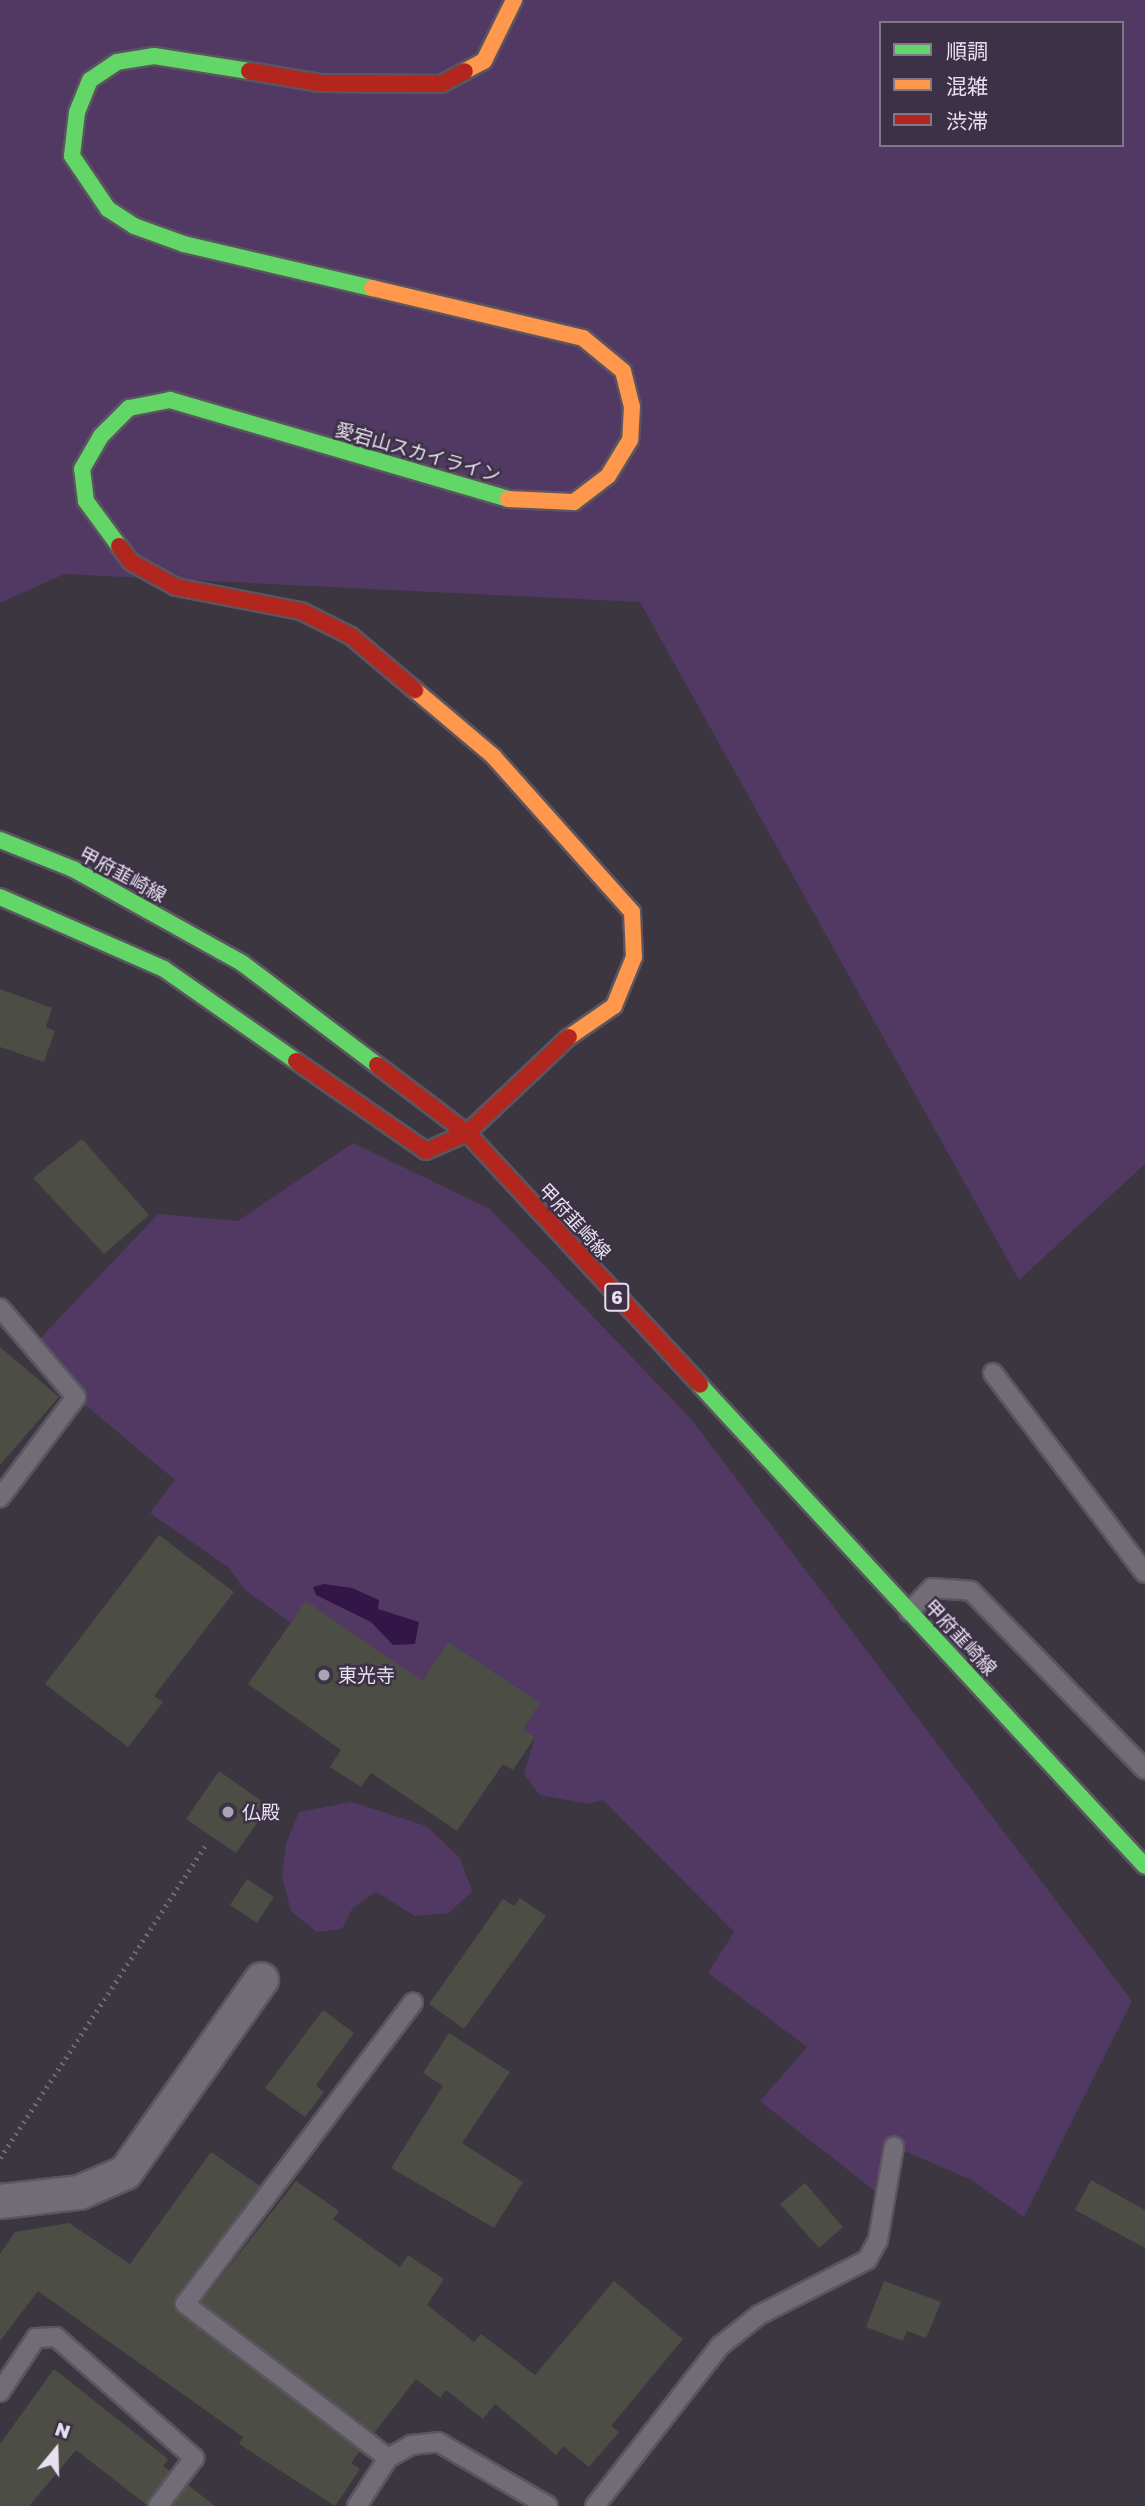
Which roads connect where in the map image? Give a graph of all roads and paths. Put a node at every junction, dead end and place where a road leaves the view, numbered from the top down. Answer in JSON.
{"nodes":[{"id":1,"x":514,"y":0,"type":"edge"},
{"id":2,"x":0,"y":840,"type":"edge"},
{"id":3,"x":0,"y":897,"type":"edge"},
{"id":4,"x":467,"y":1133,"type":"junction"},
{"id":5,"x":0,"y":1308,"type":"edge"},
{"id":6,"x":993,"y":1373,"type":"dead end"},
{"id":7,"x":0,"y":1497,"type":"edge"},
{"id":8,"x":1145,"y":1573,"type":"edge"},
{"id":9,"x":909,"y":1612,"type":"junction"},
{"id":10,"x":1145,"y":1769,"type":"edge"},
{"id":11,"x":205,"y":1846,"type":"dead end"},
{"id":12,"x":1145,"y":1866,"type":"edge"},
{"id":13,"x":261,"y":1979,"type":"dead end"},
{"id":14,"x":413,"y":2003,"type":"dead end"},
{"id":15,"x":894,"y":2146,"type":"dead end"},
{"id":16,"x":0,"y":2158,"type":"edge"},
{"id":17,"x":0,"y":2201,"type":"edge"},
{"id":18,"x":0,"y":2392,"type":"edge"},
{"id":19,"x":388,"y":2458,"type":"junction"},
{"id":20,"x":158,"y":2506,"type":"edge"},
{"id":21,"x":357,"y":2506,"type":"edge"},
{"id":22,"x":548,"y":2506,"type":"edge"},
{"id":23,"x":595,"y":2506,"type":"edge"}],
"edges":[{"from":1,"to":4,"type":"street","name":"愛宕山スカイライン"},
{"from":2,"to":4,"type":"street","name":"甲府韮崎線","number":"6"},
{"from":3,"to":4,"type":"street"},
{"from":4,"to":9,"type":"street","name":"甲府韮崎線","number":"6"},
{"from":5,"to":7,"type":"lane"},
{"from":6,"to":8,"type":"lane"},
{"from":9,"to":10,"type":"lane"},
{"from":9,"to":12,"type":"street","name":"甲府韮崎線","number":"6"},
{"from":11,"to":16,"type":"path"},
{"from":13,"to":17,"type":"street"},
{"from":14,"to":19,"type":"lane"},
{"from":15,"to":23,"type":"lane"},
{"from":18,"to":20,"type":"lane"},
{"from":19,"to":21,"type":"lane"},
{"from":19,"to":22,"type":"lane"}]}
